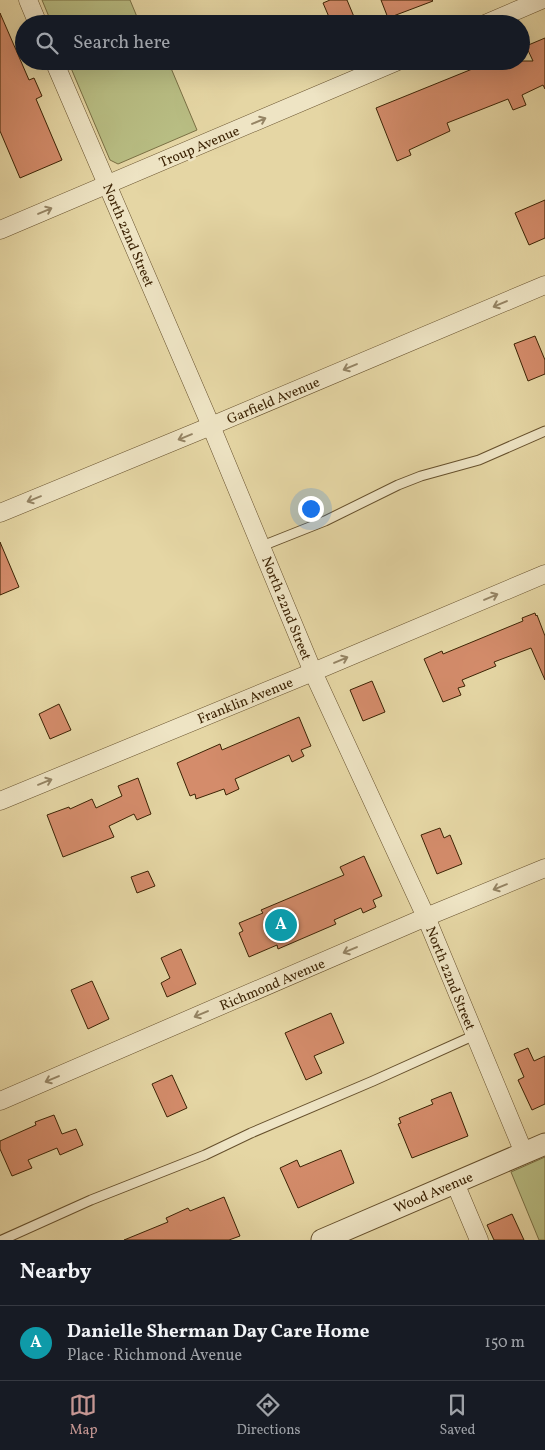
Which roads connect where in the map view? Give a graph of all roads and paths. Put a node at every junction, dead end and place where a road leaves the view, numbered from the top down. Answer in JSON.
{"nodes":[{"id":1,"x":28,"y":0,"type":"edge"},
{"id":2,"x":541,"y":0,"type":"edge"},
{"id":3,"x":34,"y":15,"type":"edge"},
{"id":4,"x":506,"y":15,"type":"edge"},
{"id":5,"x":58,"y":70,"type":"edge"},
{"id":6,"x":377,"y":70,"type":"edge"},
{"id":7,"x":108,"y":185,"type":"junction"},
{"id":8,"x":0,"y":230,"type":"edge"},
{"id":9,"x":545,"y":285,"type":"edge"},
{"id":10,"x":211,"y":426,"type":"junction"},
{"id":11,"x":545,"y":431,"type":"edge"},
{"id":12,"x":0,"y":513,"type":"edge"},
{"id":13,"x":262,"y":546,"type":"junction"},
{"id":14,"x":545,"y":574,"type":"edge"},
{"id":15,"x":313,"y":672,"type":"junction"},
{"id":16,"x":0,"y":800,"type":"edge"},
{"id":17,"x":545,"y":868,"type":"edge"},
{"id":18,"x":426,"y":917,"type":"junction"},
{"id":19,"x":475,"y":1035,"type":"junction"},
{"id":20,"x":0,"y":1101,"type":"edge"},
{"id":21,"x":545,"y":1144,"type":"edge"},
{"id":22,"x":524,"y":1153,"type":"junction"},
{"id":23,"x":455,"y":1183,"type":"junction"},
{"id":24,"x":2,"y":1240,"type":"edge"},
{"id":25,"x":322,"y":1240,"type":"edge"},
{"id":26,"x":479,"y":1240,"type":"edge"}],
"edges":[{"from":1,"to":3,"type":"street"},
{"from":2,"to":4,"type":"street"},
{"from":5,"to":7,"type":"street","name":"North 22nd Street"},
{"from":7,"to":6,"type":"street","name":"Troup Avenue","one_way":true},
{"from":8,"to":7,"type":"street","name":"Troup Avenue","one_way":true},
{"from":7,"to":10,"type":"street","name":"North 22nd Street"},
{"from":9,"to":10,"type":"street","name":"Garfield Avenue","one_way":true},
{"from":10,"to":12,"type":"street","name":"Garfield Avenue","one_way":true},
{"from":10,"to":13,"type":"street","name":"North 22nd Street"},
{"from":11,"to":13,"type":"lane"},
{"from":13,"to":15,"type":"street","name":"North 22nd Street"},
{"from":15,"to":14,"type":"street","name":"Franklin Avenue","one_way":true},
{"from":16,"to":15,"type":"street","name":"Franklin Avenue","one_way":true},
{"from":15,"to":18,"type":"street","name":"North 22nd Street"},
{"from":17,"to":18,"type":"street","name":"Richmond Avenue","one_way":true},
{"from":18,"to":19,"type":"street","name":"North 22nd Street"},
{"from":18,"to":20,"type":"street","name":"Richmond Avenue","one_way":true},
{"from":19,"to":22,"type":"street","name":"North 22nd Street"},
{"from":19,"to":24,"type":"lane"},
{"from":21,"to":22,"type":"street","name":"Wood Avenue"},
{"from":22,"to":23,"type":"street","name":"Wood Avenue"},
{"from":23,"to":25,"type":"street","name":"Wood Avenue"},
{"from":23,"to":26,"type":"street"}]}
